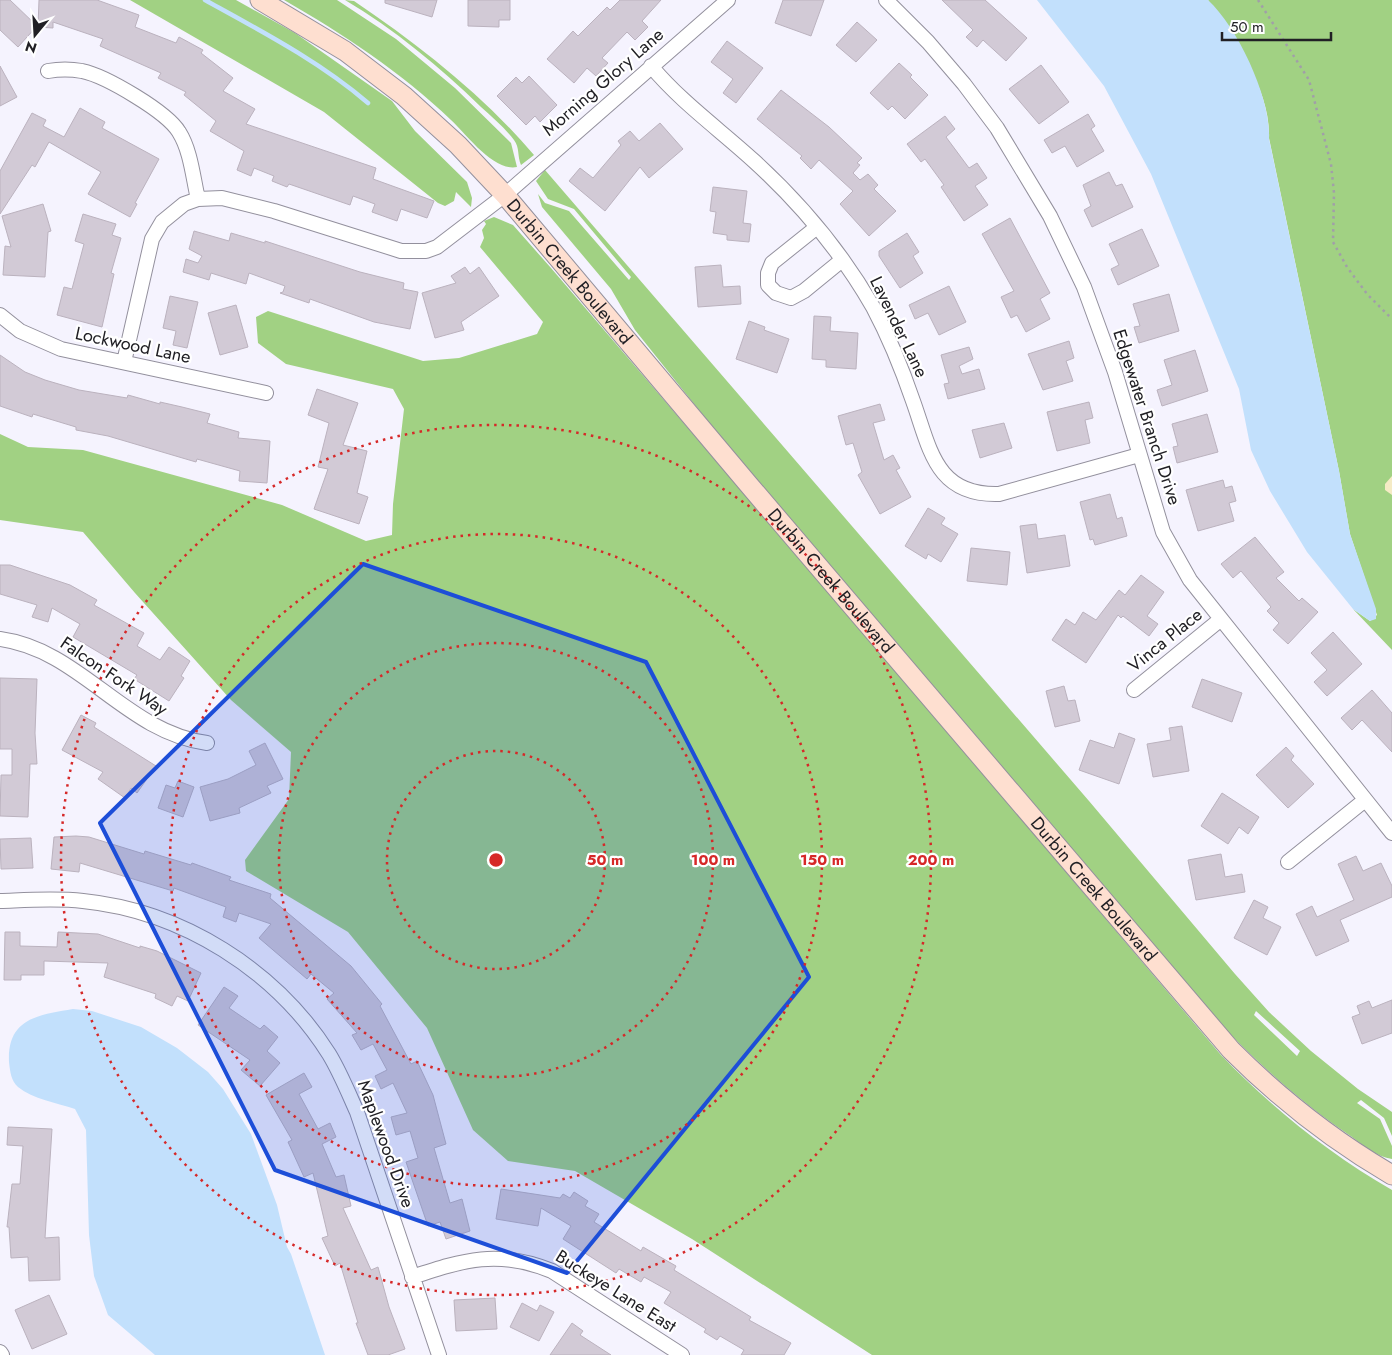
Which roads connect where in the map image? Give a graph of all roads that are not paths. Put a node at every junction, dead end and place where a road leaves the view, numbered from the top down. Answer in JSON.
{"nodes":[{"id":1,"x":260,"y":0,"type":"edge"},
{"id":2,"x":728,"y":0,"type":"edge"},
{"id":3,"x":886,"y":0,"type":"edge"},
{"id":4,"x":651,"y":66,"type":"junction"},
{"id":5,"x":48,"y":71,"type":"dead end"},
{"id":6,"x":505,"y":195,"type":"junction"},
{"id":7,"x":198,"y":199,"type":"junction"},
{"id":8,"x":817,"y":227,"type":"junction"},
{"id":9,"x":842,"y":260,"type":"junction"},
{"id":10,"x":0,"y":315,"type":"edge"},
{"id":11,"x":124,"y":362,"type":"junction"},
{"id":12,"x":266,"y":393,"type":"dead end"},
{"id":13,"x":1140,"y":455,"type":"junction"},
{"id":14,"x":1221,"y":619,"type":"junction"},
{"id":15,"x":0,"y":639,"type":"edge"},
{"id":16,"x":1134,"y":690,"type":"dead end"},
{"id":17,"x":207,"y":743,"type":"dead end"},
{"id":18,"x":1365,"y":800,"type":"junction"},
{"id":19,"x":1392,"y":833,"type":"edge"},
{"id":20,"x":1288,"y":862,"type":"dead end"},
{"id":21,"x":0,"y":900,"type":"edge"},
{"id":22,"x":1392,"y":1175,"type":"edge"},
{"id":23,"x":412,"y":1277,"type":"junction"},
{"id":24,"x":439,"y":1355,"type":"edge"},
{"id":25,"x":682,"y":1355,"type":"edge"}],
"edges":[{"from":1,"to":6,"type":"street","name":"Durbin Creek Boulevard"},
{"from":2,"to":4,"type":"street","name":"Morning Glory Lane"},
{"from":3,"to":13,"type":"street","name":"Edgewater Branch Drive"},
{"from":4,"to":6,"type":"street","name":"Morning Glory Lane"},
{"from":4,"to":8,"type":"street","name":"Lavender Lane"},
{"from":5,"to":7,"type":"street"},
{"from":6,"to":7,"type":"street","name":"Morning Glory Lane"},
{"from":6,"to":22,"type":"street","name":"Durbin Creek Boulevard"},
{"from":7,"to":11,"type":"street"},
{"from":8,"to":9,"type":"street","name":"Lavender Lane"},
{"from":8,"to":9,"type":"street"},
{"from":9,"to":13,"type":"street","name":"Lavender Lane"},
{"from":10,"to":11,"type":"street","name":"Lockwood Lane"},
{"from":11,"to":12,"type":"street","name":"Lockwood Lane"},
{"from":13,"to":14,"type":"street","name":"Edgewater Branch Drive"},
{"from":14,"to":16,"type":"street","name":"Vinca Place"},
{"from":14,"to":18,"type":"street","name":"Edgewater Branch Drive"},
{"from":15,"to":17,"type":"street","name":"Falcon Fork Way"},
{"from":18,"to":19,"type":"street","name":"Edgewater Branch Drive"},
{"from":18,"to":20,"type":"street"},
{"from":21,"to":23,"type":"street","name":"Maplewood Drive"},
{"from":23,"to":24,"type":"street","name":"Maplewood Drive"},
{"from":23,"to":25,"type":"street","name":"Buckeye Lane East"}]}
